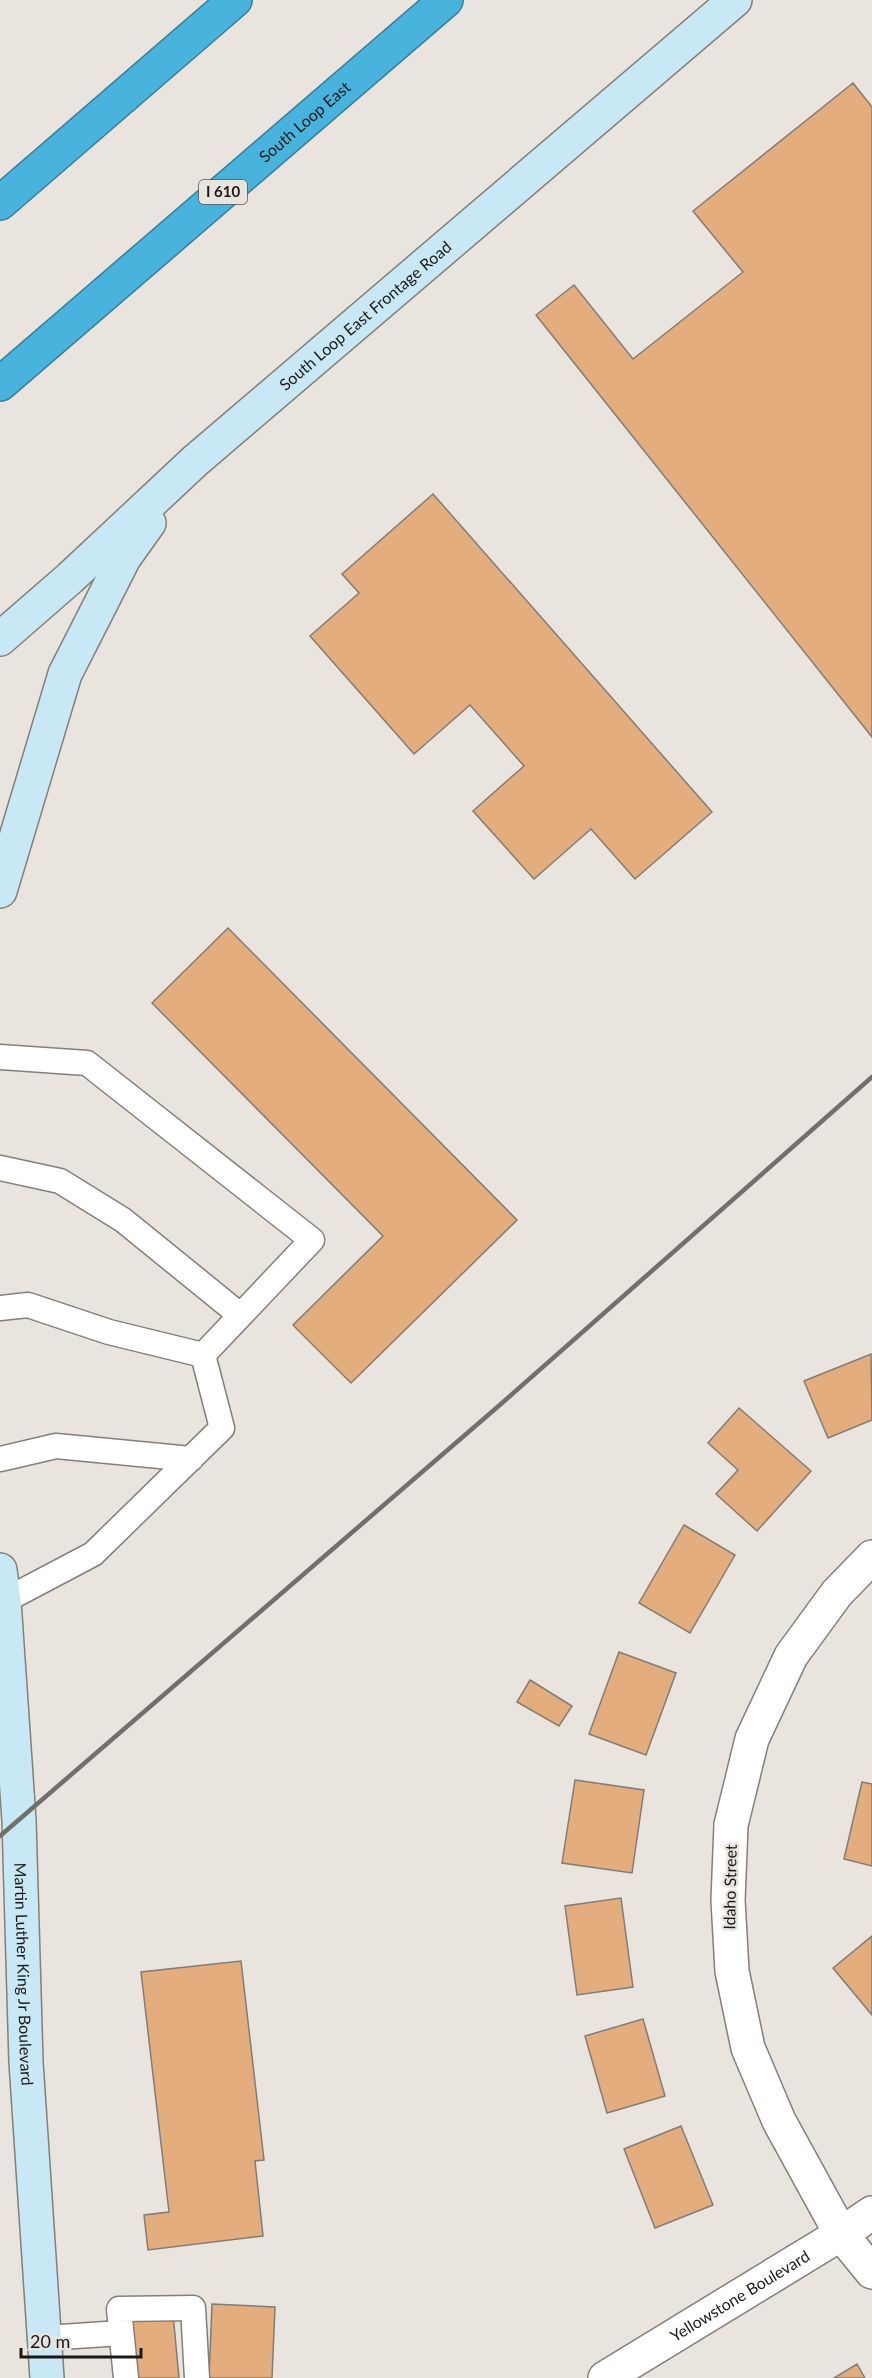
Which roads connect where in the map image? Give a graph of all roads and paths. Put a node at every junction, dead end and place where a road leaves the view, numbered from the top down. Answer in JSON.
{"nodes":[{"id":1,"x":235,"y":0,"type":"edge"},
{"id":2,"x":446,"y":0,"type":"edge"},
{"id":3,"x":735,"y":0,"type":"edge"},
{"id":4,"x":0,"y":203,"type":"edge"},
{"id":5,"x":0,"y":384,"type":"edge"},
{"id":6,"x":195,"y":461,"type":"junction"},
{"id":7,"x":0,"y":639,"type":"edge"},
{"id":8,"x":0,"y":891,"type":"edge"},
{"id":9,"x":0,"y":1057,"type":"edge"},
{"id":10,"x":0,"y":1168,"type":"edge"},
{"id":11,"x":0,"y":1308,"type":"edge"},
{"id":12,"x":240,"y":1315,"type":"junction"},
{"id":13,"x":203,"y":1355,"type":"junction"},
{"id":14,"x":0,"y":1459,"type":"edge"},
{"id":15,"x":191,"y":1459,"type":"junction"},
{"id":16,"x":872,"y":1557,"type":"edge"},
{"id":17,"x":1,"y":1590,"type":"edge"},
{"id":18,"x":11,"y":1944,"type":"edge"},
{"id":19,"x":872,"y":2213,"type":"edge"},
{"id":20,"x":841,"y":2234,"type":"junction"},
{"id":21,"x":872,"y":2272,"type":"edge"},
{"id":22,"x":121,"y":2333,"type":"junction"},
{"id":23,"x":46,"y":2338,"type":"junction"},
{"id":24,"x":47,"y":2378,"type":"edge"},
{"id":25,"x":126,"y":2378,"type":"edge"},
{"id":26,"x":196,"y":2378,"type":"edge"},
{"id":27,"x":605,"y":2378,"type":"edge"}],
"edges":[{"from":1,"to":4,"type":"highway"},
{"from":2,"to":5,"type":"highway","name":"South Loop East","number":"I 610"},
{"from":3,"to":6,"type":"main road","name":"South Loop East Frontage Road"},
{"from":6,"to":7,"type":"main road","name":"South Loop East Frontage Road"},
{"from":6,"to":8,"type":"main road"},
{"from":9,"to":12,"type":"lane"},
{"from":10,"to":12,"type":"lane"},
{"from":11,"to":13,"type":"lane"},
{"from":12,"to":13,"type":"lane"},
{"from":13,"to":15,"type":"lane"},
{"from":14,"to":15,"type":"lane"},
{"from":15,"to":17,"type":"lane"},
{"from":16,"to":20,"type":"street","name":"Idaho Street"},
{"from":17,"to":18,"type":"main road","name":"Martin Luther King Jr Boulevard"},
{"from":18,"to":23,"type":"main road","name":"Martin Luther King Jr Boulevard"},
{"from":19,"to":20,"type":"street","name":"Yellowstone Boulevard"},
{"from":20,"to":21,"type":"street","name":"Idaho Street"},
{"from":20,"to":27,"type":"street","name":"Yellowstone Boulevard"},
{"from":22,"to":23,"type":"lane"},
{"from":22,"to":25,"type":"lane"},
{"from":22,"to":26,"type":"lane"},
{"from":23,"to":24,"type":"main road","name":"Martin Luther King Jr Boulevard"}]}
